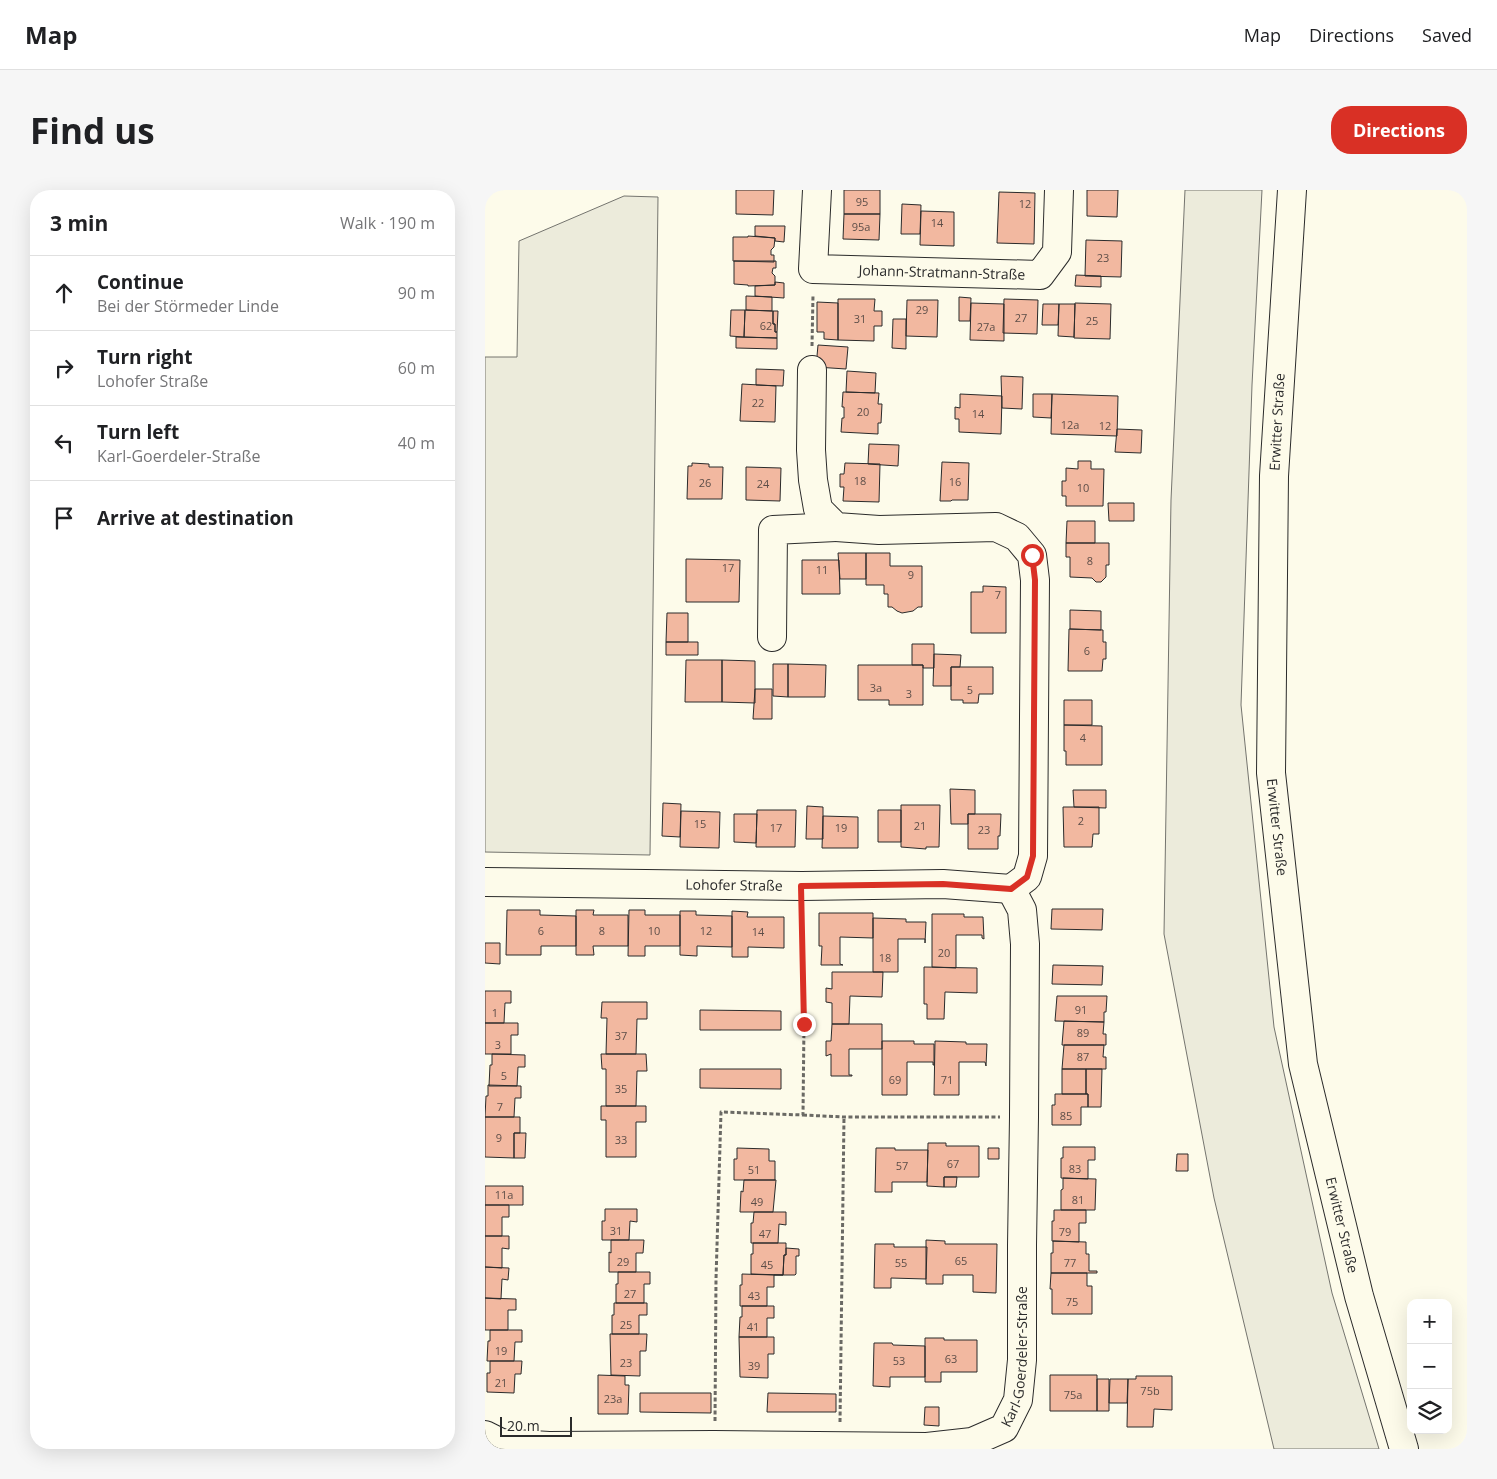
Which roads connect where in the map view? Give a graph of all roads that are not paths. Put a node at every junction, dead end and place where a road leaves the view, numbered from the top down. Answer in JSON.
{"nodes":[{"id":1,"x":817,"y":190,"type":"edge"},
{"id":2,"x":1059,"y":190,"type":"edge"},
{"id":3,"x":1292,"y":190,"type":"edge"},
{"id":4,"x":812,"y":370,"type":"road end"},
{"id":5,"x":827,"y":518,"type":"junction"},
{"id":6,"x":772,"y":637,"type":"dead end"},
{"id":7,"x":485,"y":882,"type":"edge"},
{"id":8,"x":1011,"y":889,"type":"junction"},
{"id":9,"x":485,"y":1435,"type":"edge"},
{"id":10,"x":927,"y":1448,"type":"edge"},
{"id":11,"x":1404,"y":1449,"type":"edge"}],
"edges":[{"from":1,"to":2,"type":"street","name":"Johann-Stratmann-Straße"},
{"from":3,"to":11,"type":"street","name":"Erwitter Straße"},
{"from":4,"to":5,"type":"street"},
{"from":5,"to":6,"type":"street"},
{"from":5,"to":8,"type":"street"},
{"from":7,"to":8,"type":"street","name":"Lohofer Straße"},
{"from":8,"to":10,"type":"street","name":"Karl-Goerdeler-Straße"},
{"from":9,"to":10,"type":"street","name":"Karl-Goerdeler-Straße"}]}
